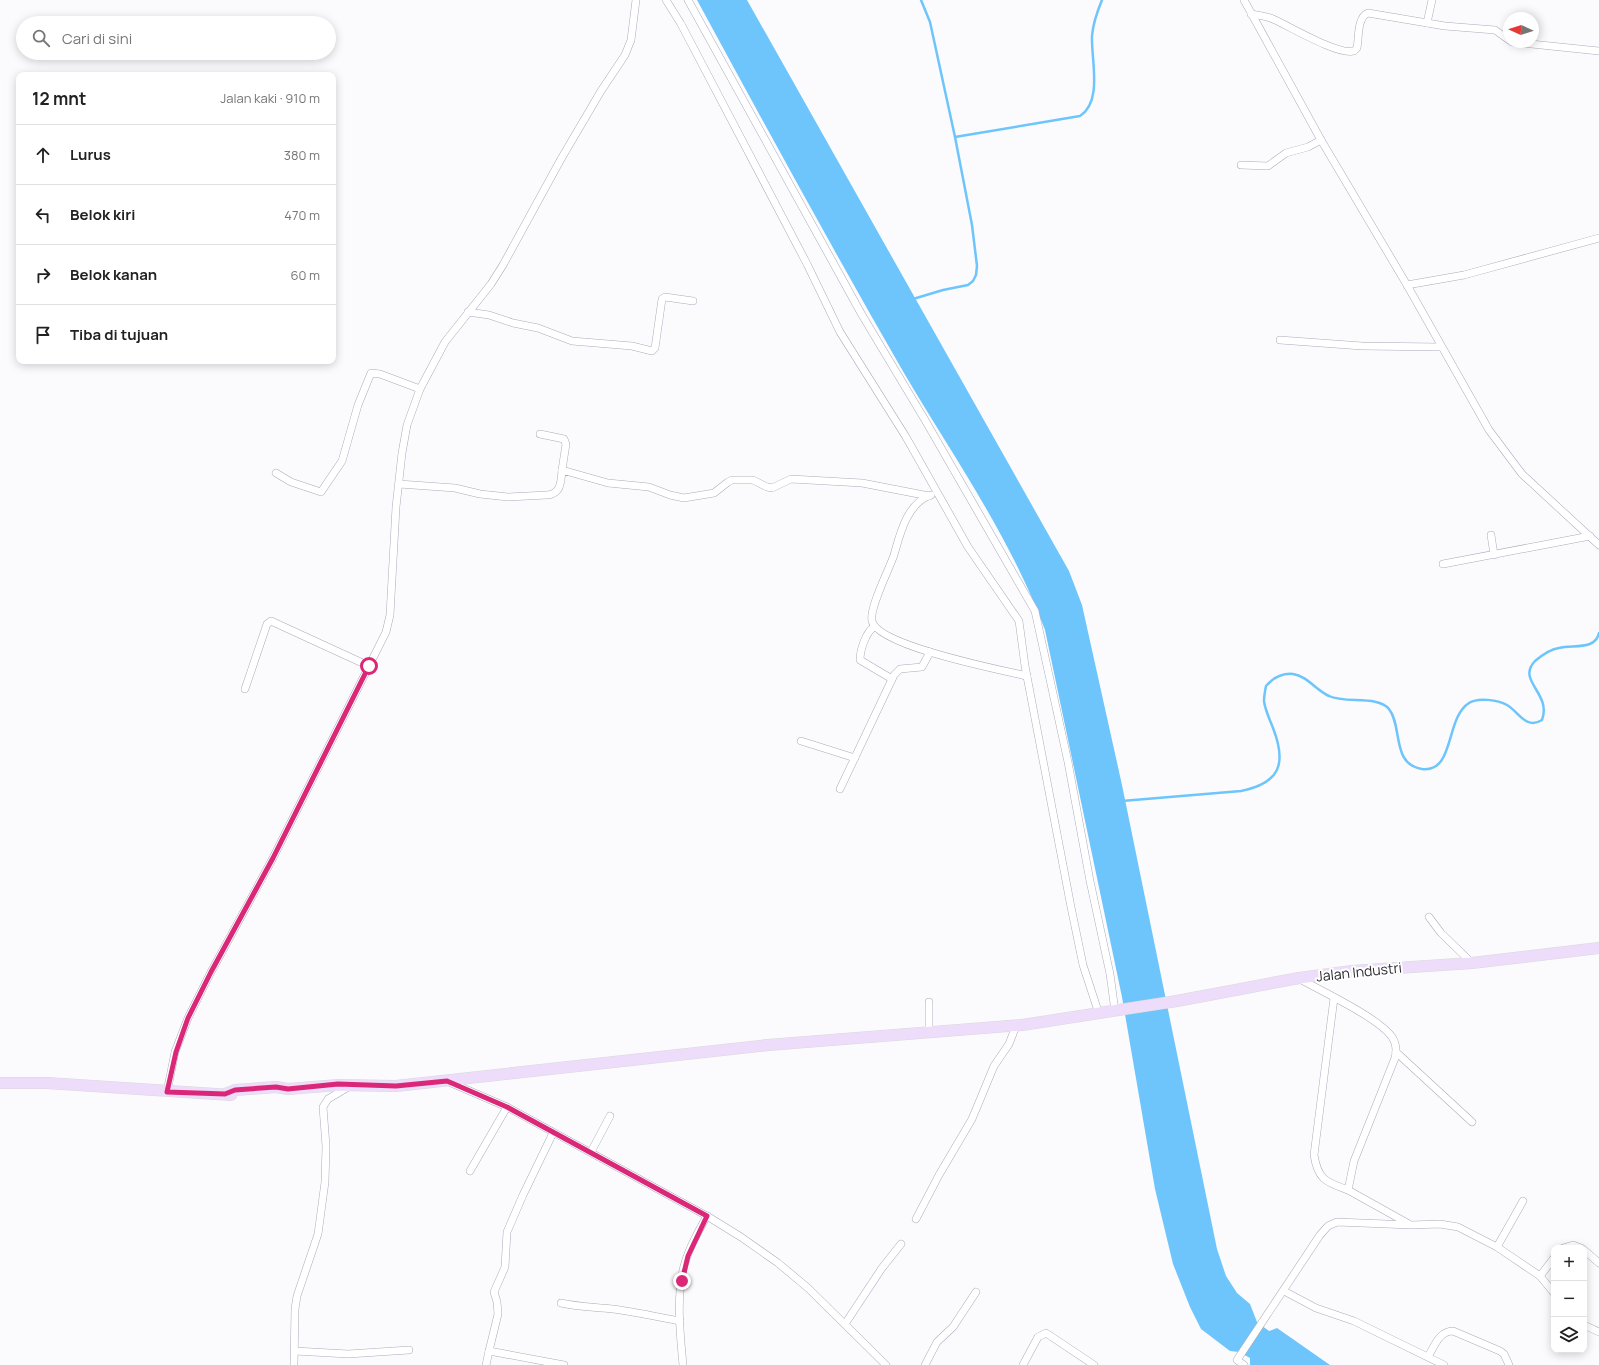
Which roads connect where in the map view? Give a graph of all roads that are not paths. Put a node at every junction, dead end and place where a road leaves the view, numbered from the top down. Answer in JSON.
{"nodes":[{"id":1,"x":636,"y":0,"type":"edge"},
{"id":2,"x":666,"y":0,"type":"edge"},
{"id":3,"x":688,"y":0,"type":"edge"},
{"id":4,"x":1244,"y":0,"type":"edge"},
{"id":5,"x":1432,"y":0,"type":"edge"},
{"id":6,"x":1251,"y":14,"type":"junction"},
{"id":7,"x":1427,"y":23,"type":"junction"},
{"id":8,"x":1503,"y":36,"type":"edge"},
{"id":9,"x":1539,"y":45,"type":"edge"},
{"id":10,"x":1599,"y":51,"type":"edge"},
{"id":11,"x":1321,"y":140,"type":"junction"},
{"id":12,"x":1241,"y":165,"type":"dead end"},
{"id":13,"x":1599,"y":238,"type":"edge"},
{"id":14,"x":1407,"y":284,"type":"junction"},
{"id":15,"x":693,"y":301,"type":"dead end"},
{"id":16,"x":468,"y":312,"type":"junction"},
{"id":17,"x":1280,"y":340,"type":"dead end"},
{"id":18,"x":1440,"y":347,"type":"junction"},
{"id":19,"x":420,"y":389,"type":"junction"},
{"id":20,"x":540,"y":434,"type":"dead end"},
{"id":21,"x":562,"y":470,"type":"junction"},
{"id":22,"x":276,"y":473,"type":"dead end"},
{"id":23,"x":399,"y":484,"type":"junction"},
{"id":24,"x":937,"y":494,"type":"junction"},
{"id":25,"x":929,"y":496,"type":"junction"},
{"id":26,"x":1492,"y":535,"type":"dead end"},
{"id":27,"x":1590,"y":536,"type":"junction"},
{"id":28,"x":1599,"y":545,"type":"edge"},
{"id":29,"x":1494,"y":555,"type":"junction"},
{"id":30,"x":1444,"y":564,"type":"dead end"},
{"id":31,"x":874,"y":627,"type":"junction"},
{"id":32,"x":930,"y":652,"type":"junction"},
{"id":33,"x":369,"y":666,"type":"junction"},
{"id":34,"x":1027,"y":676,"type":"junction"},
{"id":35,"x":892,"y":679,"type":"junction"},
{"id":36,"x":246,"y":689,"type":"dead end"},
{"id":37,"x":802,"y":741,"type":"dead end"},
{"id":38,"x":855,"y":758,"type":"junction"},
{"id":39,"x":840,"y":789,"type":"dead end"},
{"id":40,"x":1429,"y":917,"type":"dead end"},
{"id":41,"x":1599,"y":948,"type":"edge"},
{"id":42,"x":1472,"y":963,"type":"junction"},
{"id":43,"x":1299,"y":978,"type":"junction"},
{"id":44,"x":1334,"y":998,"type":"junction"},
{"id":45,"x":929,"y":1002,"type":"dead end"},
{"id":46,"x":1118,"y":1010,"type":"junction"},
{"id":47,"x":1099,"y":1014,"type":"junction"},
{"id":48,"x":1016,"y":1026,"type":"junction"},
{"id":49,"x":930,"y":1034,"type":"junction"},
{"id":50,"x":1396,"y":1052,"type":"junction"},
{"id":51,"x":447,"y":1081,"type":"junction"},
{"id":52,"x":0,"y":1083,"type":"edge"},
{"id":53,"x":352,"y":1085,"type":"junction"},
{"id":54,"x":167,"y":1092,"type":"junction"},
{"id":55,"x":507,"y":1107,"type":"junction"},
{"id":56,"x":610,"y":1116,"type":"dead end"},
{"id":57,"x":1472,"y":1122,"type":"dead end"},
{"id":58,"x":553,"y":1133,"type":"junction"},
{"id":59,"x":591,"y":1152,"type":"junction"},
{"id":60,"x":470,"y":1171,"type":"dead end"},
{"id":61,"x":1348,"y":1190,"type":"junction"},
{"id":62,"x":1523,"y":1201,"type":"dead end"},
{"id":63,"x":707,"y":1216,"type":"junction"},
{"id":64,"x":916,"y":1219,"type":"dead end"},
{"id":65,"x":1411,"y":1225,"type":"junction"},
{"id":66,"x":901,"y":1244,"type":"dead end"},
{"id":67,"x":1497,"y":1247,"type":"junction"},
{"id":68,"x":1587,"y":1253,"type":"edge"},
{"id":69,"x":1551,"y":1262,"type":"edge"},
{"id":70,"x":1599,"y":1263,"type":"edge"},
{"id":71,"x":1540,"y":1276,"type":"junction"},
{"id":72,"x":1551,"y":1289,"type":"edge"},
{"id":73,"x":1284,"y":1291,"type":"junction"},
{"id":74,"x":976,"y":1292,"type":"dead end"},
{"id":75,"x":561,"y":1303,"type":"dead end"},
{"id":76,"x":680,"y":1321,"type":"junction"},
{"id":77,"x":844,"y":1324,"type":"junction"},
{"id":78,"x":1587,"y":1326,"type":"edge"},
{"id":79,"x":1599,"y":1332,"type":"edge"},
{"id":80,"x":409,"y":1350,"type":"dead end"},
{"id":81,"x":295,"y":1351,"type":"junction"},
{"id":82,"x":489,"y":1351,"type":"junction"},
{"id":83,"x":1428,"y":1357,"type":"junction"},
{"id":84,"x":543,"y":1363,"type":"edge"},
{"id":85,"x":294,"y":1365,"type":"edge"},
{"id":86,"x":486,"y":1365,"type":"edge"},
{"id":87,"x":564,"y":1365,"type":"edge"},
{"id":88,"x":683,"y":1365,"type":"edge"},
{"id":89,"x":886,"y":1365,"type":"edge"},
{"id":90,"x":925,"y":1365,"type":"edge"},
{"id":91,"x":1023,"y":1365,"type":"edge"},
{"id":92,"x":1094,"y":1365,"type":"edge"},
{"id":93,"x":1244,"y":1365,"type":"edge"},
{"id":94,"x":1444,"y":1365,"type":"edge"},
{"id":95,"x":1509,"y":1365,"type":"edge"}],
"edges":[{"from":1,"to":16,"type":"street"},
{"from":2,"to":24,"type":"street"},
{"from":3,"to":46,"type":"street"},
{"from":4,"to":6,"type":"street"},
{"from":5,"to":7,"type":"street"},
{"from":6,"to":7,"type":"street"},
{"from":6,"to":11,"type":"street"},
{"from":7,"to":8,"type":"street"},
{"from":9,"to":10,"type":"street"},
{"from":11,"to":12,"type":"street"},
{"from":11,"to":14,"type":"street"},
{"from":13,"to":14,"type":"street"},
{"from":14,"to":18,"type":"street"},
{"from":15,"to":16,"type":"street"},
{"from":16,"to":19,"type":"street"},
{"from":17,"to":18,"type":"street"},
{"from":18,"to":27,"type":"street"},
{"from":19,"to":22,"type":"street"},
{"from":19,"to":23,"type":"street"},
{"from":20,"to":21,"type":"street"},
{"from":21,"to":23,"type":"street"},
{"from":21,"to":25,"type":"street"},
{"from":23,"to":33,"type":"street"},
{"from":24,"to":25,"type":"street"},
{"from":24,"to":34,"type":"street"},
{"from":25,"to":31,"type":"street"},
{"from":26,"to":29,"type":"street"},
{"from":27,"to":28,"type":"street"},
{"from":27,"to":29,"type":"street"},
{"from":29,"to":30,"type":"street"},
{"from":31,"to":32,"type":"street"},
{"from":31,"to":35,"type":"street"},
{"from":32,"to":34,"type":"street"},
{"from":32,"to":35,"type":"street"},
{"from":33,"to":36,"type":"street"},
{"from":33,"to":54,"type":"street"},
{"from":34,"to":47,"type":"street"},
{"from":35,"to":38,"type":"street"},
{"from":37,"to":38,"type":"street"},
{"from":38,"to":39,"type":"street"},
{"from":40,"to":42,"type":"street"},
{"from":41,"to":42,"type":"main road","name":"Jalan Industri"},
{"from":42,"to":43,"type":"main road","name":"Jalan Industri"},
{"from":43,"to":44,"type":"street"},
{"from":43,"to":46,"type":"main road","name":"Jalan Industri"},
{"from":44,"to":50,"type":"street"},
{"from":44,"to":61,"type":"street"},
{"from":45,"to":49,"type":"street"},
{"from":46,"to":47,"type":"main road","name":"Jalan Industri"},
{"from":47,"to":48,"type":"main road","name":"Jalan Industri"},
{"from":48,"to":49,"type":"main road","name":"Jalan Industri"},
{"from":48,"to":64,"type":"street"},
{"from":49,"to":51,"type":"main road","name":"Jalan Industri"},
{"from":50,"to":57,"type":"street"},
{"from":50,"to":61,"type":"street"},
{"from":51,"to":53,"type":"main road","name":"Jalan Industri"},
{"from":51,"to":55,"type":"street"},
{"from":52,"to":54,"type":"main road","name":"Jalan Industri"},
{"from":53,"to":54,"type":"main road","name":"Jalan Industri"},
{"from":53,"to":81,"type":"street"},
{"from":55,"to":58,"type":"street"},
{"from":55,"to":60,"type":"street"},
{"from":56,"to":59,"type":"street"},
{"from":58,"to":59,"type":"street"},
{"from":58,"to":82,"type":"street"},
{"from":59,"to":63,"type":"street"},
{"from":61,"to":65,"type":"street"},
{"from":62,"to":67,"type":"street"},
{"from":63,"to":76,"type":"street"},
{"from":63,"to":77,"type":"street"},
{"from":65,"to":67,"type":"street"},
{"from":65,"to":73,"type":"street"},
{"from":66,"to":77,"type":"street"},
{"from":67,"to":71,"type":"street"},
{"from":68,"to":70,"type":"street"},
{"from":69,"to":71,"type":"street"},
{"from":71,"to":72,"type":"street"},
{"from":73,"to":83,"type":"street"},
{"from":73,"to":93,"type":"street"},
{"from":74,"to":90,"type":"street"},
{"from":75,"to":76,"type":"street"},
{"from":76,"to":88,"type":"street"},
{"from":77,"to":89,"type":"street"},
{"from":78,"to":79,"type":"street"},
{"from":80,"to":81,"type":"street"},
{"from":81,"to":85,"type":"street"},
{"from":82,"to":84,"type":"street"},
{"from":82,"to":86,"type":"street"},
{"from":83,"to":94,"type":"street"},
{"from":83,"to":95,"type":"street"},
{"from":84,"to":87,"type":"street"},
{"from":91,"to":92,"type":"street"}]}
